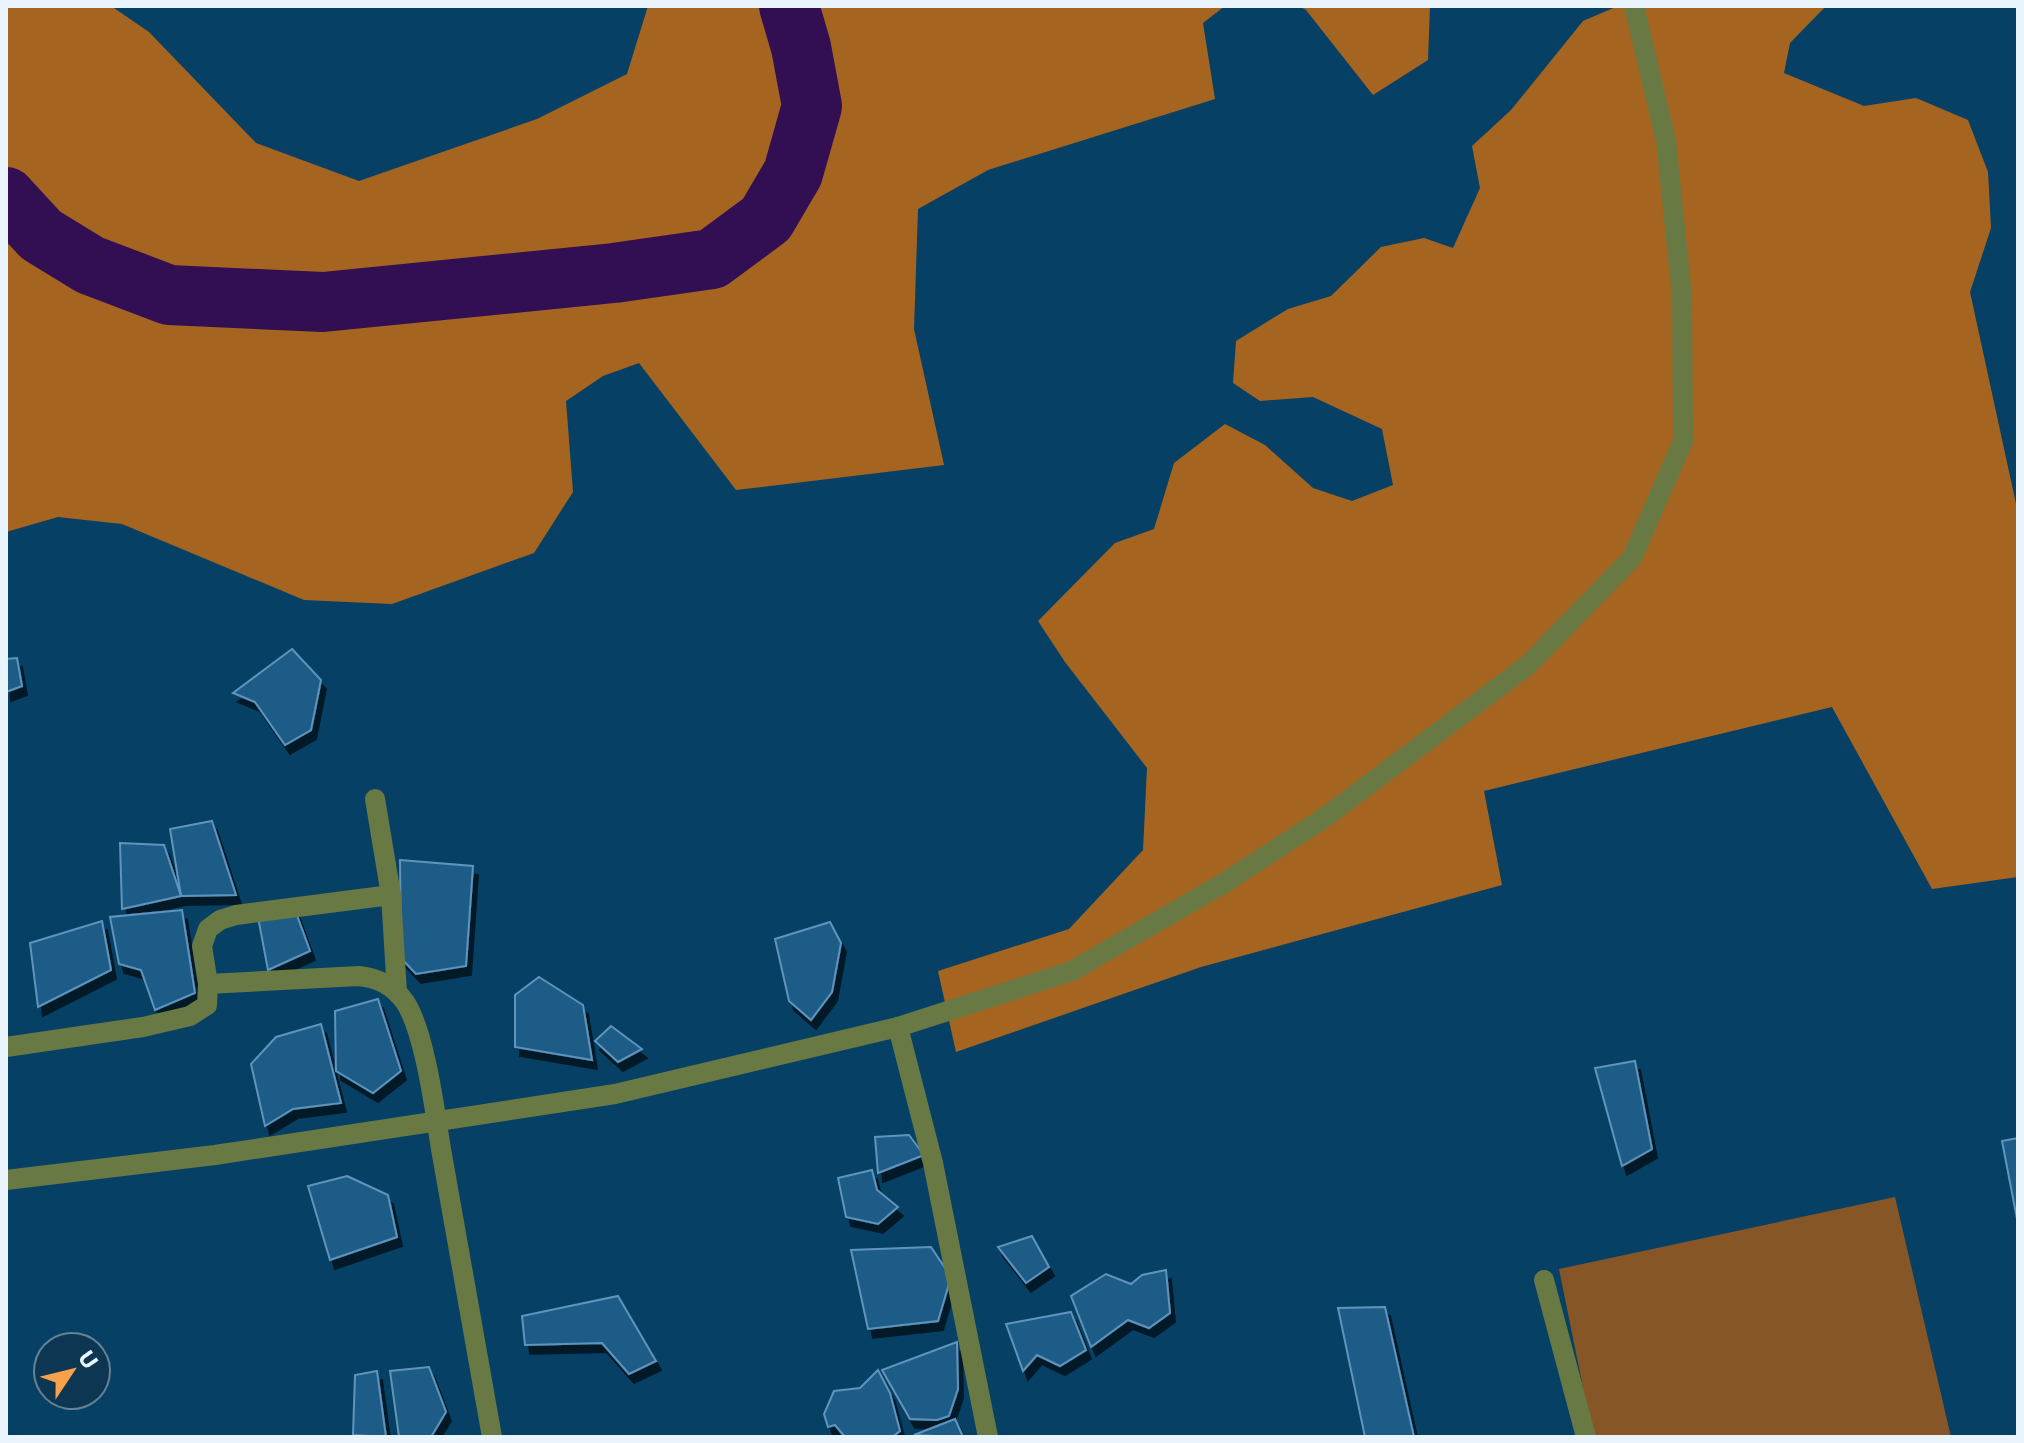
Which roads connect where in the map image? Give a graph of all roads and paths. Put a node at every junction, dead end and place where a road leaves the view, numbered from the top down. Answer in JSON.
{"nodes":[{"id":1,"x":1634,"y":6,"type":"edge"},
{"id":2,"x":375,"y":799,"type":"dead end"},
{"id":3,"x":391,"y":895,"type":"junction"},
{"id":4,"x":208,"y":984,"type":"junction"},
{"id":5,"x":397,"y":993,"type":"junction"},
{"id":6,"x":898,"y":1027,"type":"junction"},
{"id":7,"x":6,"y":1047,"type":"edge"},
{"id":8,"x":436,"y":1119,"type":"junction"},
{"id":9,"x":6,"y":1180,"type":"edge"},
{"id":10,"x":1544,"y":1280,"type":"dead end"},
{"id":11,"x":492,"y":1437,"type":"edge"},
{"id":12,"x":988,"y":1437,"type":"edge"},
{"id":13,"x":1586,"y":1437,"type":"edge"}],
"edges":[{"from":1,"to":6,"type":"street"},
{"from":2,"to":3,"type":"street"},
{"from":3,"to":4,"type":"street"},
{"from":3,"to":5,"type":"street"},
{"from":4,"to":5,"type":"street"},
{"from":4,"to":7,"type":"street"},
{"from":5,"to":8,"type":"street"},
{"from":6,"to":8,"type":"street"},
{"from":6,"to":12,"type":"street"},
{"from":8,"to":9,"type":"street"},
{"from":8,"to":11,"type":"street"},
{"from":10,"to":13,"type":"street"}]}
